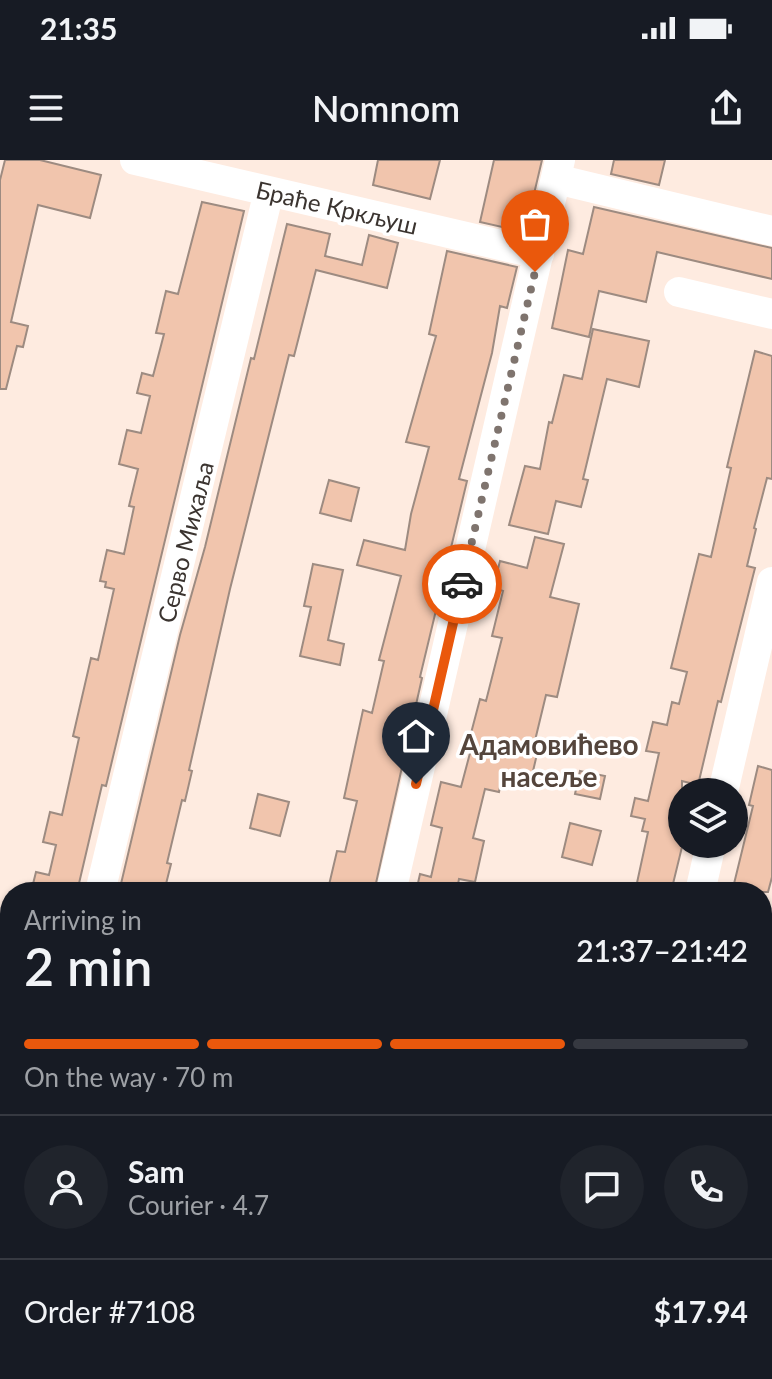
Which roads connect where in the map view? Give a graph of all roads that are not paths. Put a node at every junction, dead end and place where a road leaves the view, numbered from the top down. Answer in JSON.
{"nodes":[{"id":1,"x":135,"y":160,"type":"edge"},
{"id":2,"x":558,"y":170,"type":"edge"},
{"id":3,"x":269,"y":191,"type":"junction"},
{"id":4,"x":772,"y":231,"type":"edge"},
{"id":5,"x":539,"y":254,"type":"junction"},
{"id":6,"x":679,"y":292,"type":"dead end"},
{"id":7,"x":772,"y":314,"type":"edge"},
{"id":8,"x":772,"y":582,"type":"edge"},
{"id":9,"x":726,"y":778,"type":"edge"},
{"id":10,"x":708,"y":858,"type":"edge"},
{"id":11,"x":102,"y":882,"type":"edge"},
{"id":12,"x":393,"y":882,"type":"edge"},
{"id":13,"x":702,"y":882,"type":"edge"}],
"edges":[{"from":1,"to":3,"type":"street","name":"Браће Кркљуш"},
{"from":2,"to":4,"type":"street"},
{"from":2,"to":5,"type":"street"},
{"from":3,"to":5,"type":"street","name":"Браће Кркљуш"},
{"from":3,"to":11,"type":"street","name":"Серво Михаља"},
{"from":5,"to":12,"type":"street"},
{"from":6,"to":7,"type":"street"},
{"from":8,"to":9,"type":"street"},
{"from":10,"to":13,"type":"street"}]}
